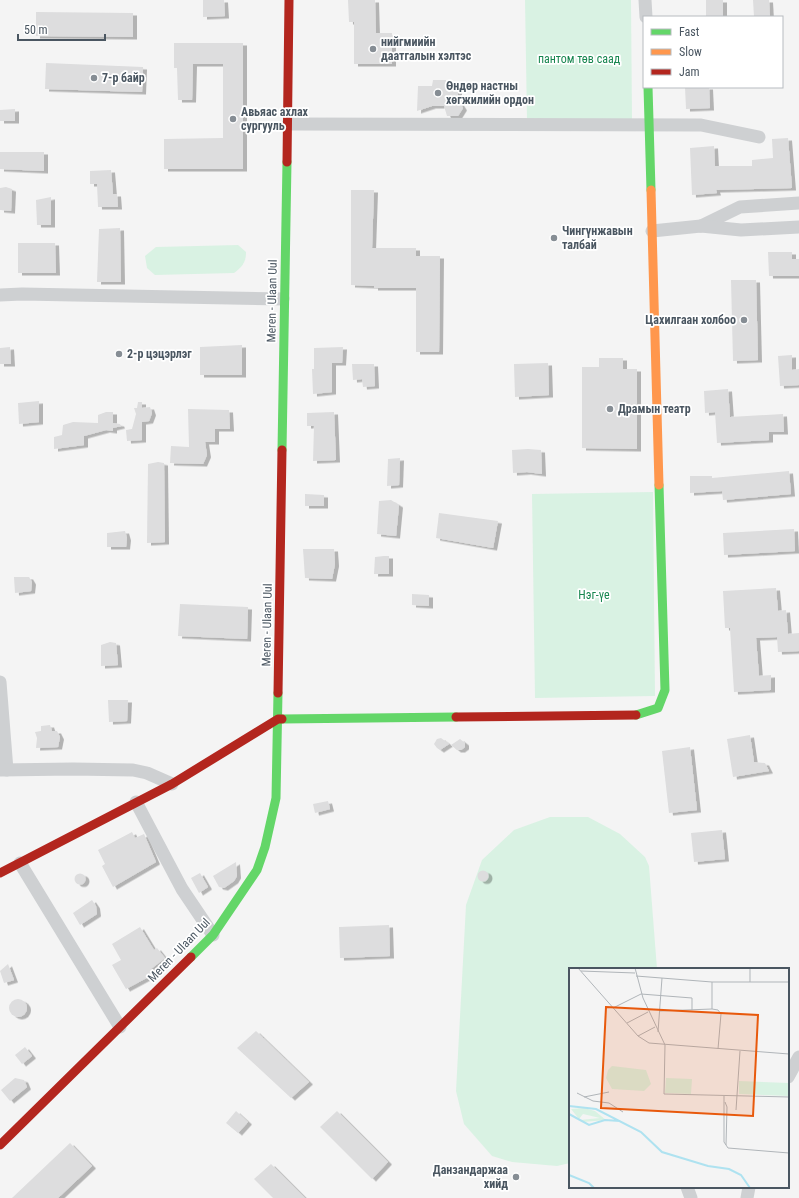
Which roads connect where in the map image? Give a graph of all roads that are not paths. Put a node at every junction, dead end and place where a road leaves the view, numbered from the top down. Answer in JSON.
{"nodes":[{"id":1,"x":289,"y":0,"type":"edge"},
{"id":2,"x":645,"y":0,"type":"edge"},
{"id":3,"x":646,"y":16,"type":"edge"},
{"id":4,"x":648,"y":88,"type":"edge"},
{"id":5,"x":288,"y":124,"type":"junction"},
{"id":6,"x":650,"y":124,"type":"junction"},
{"id":7,"x":759,"y":137,"type":"dead end"},
{"id":8,"x":799,"y":203,"type":"edge"},
{"id":9,"x":701,"y":226,"type":"junction"},
{"id":10,"x":799,"y":226,"type":"edge"},
{"id":11,"x":652,"y":231,"type":"junction"},
{"id":12,"x":0,"y":295,"type":"edge"},
{"id":13,"x":283,"y":299,"type":"junction"},
{"id":14,"x":0,"y":682,"type":"edge"},
{"id":15,"x":278,"y":719,"type":"junction"},
{"id":16,"x":4,"y":770,"type":"edge"},
{"id":17,"x":172,"y":784,"type":"junction"},
{"id":18,"x":136,"y":802,"type":"junction"},
{"id":19,"x":20,"y":863,"type":"junction"},
{"id":20,"x":0,"y":873,"type":"edge"},
{"id":21,"x":213,"y":934,"type":"junction"},
{"id":22,"x":120,"y":1027,"type":"junction"},
{"id":23,"x":799,"y":1057,"type":"edge"},
{"id":24,"x":789,"y":1075,"type":"edge"},
{"id":25,"x":1,"y":1140,"type":"edge"},
{"id":26,"x":687,"y":1188,"type":"edge"},
{"id":27,"x":749,"y":1188,"type":"edge"},
{"id":28,"x":691,"y":1198,"type":"edge"},
{"id":29,"x":747,"y":1198,"type":"edge"}],
"edges":[{"from":1,"to":5,"type":"street","name":"Meren - Ulaan Uul"},
{"from":2,"to":3,"type":"street"},
{"from":4,"to":6,"type":"street"},
{"from":5,"to":6,"type":"street"},
{"from":5,"to":13,"type":"street","name":"Meren - Ulaan Uul"},
{"from":6,"to":7,"type":"street"},
{"from":6,"to":11,"type":"street"},
{"from":8,"to":9,"type":"street"},
{"from":9,"to":10,"type":"street"},
{"from":9,"to":11,"type":"street"},
{"from":11,"to":15,"type":"street"},
{"from":12,"to":13,"type":"street"},
{"from":13,"to":15,"type":"street","name":"Meren - Ulaan Uul"},
{"from":14,"to":16,"type":"street"},
{"from":15,"to":17,"type":"street"},
{"from":15,"to":21,"type":"street","name":"Meren - Ulaan Uul"},
{"from":16,"to":17,"type":"street"},
{"from":17,"to":18,"type":"street"},
{"from":18,"to":19,"type":"street"},
{"from":18,"to":21,"type":"street"},
{"from":19,"to":20,"type":"street"},
{"from":19,"to":22,"type":"street"},
{"from":21,"to":22,"type":"street","name":"Meren - Ulaan Uul"},
{"from":22,"to":25,"type":"street","name":"Meren - Ulaan Uul"},
{"from":23,"to":24,"type":"street"},
{"from":26,"to":28,"type":"street"},
{"from":27,"to":29,"type":"street"}]}
